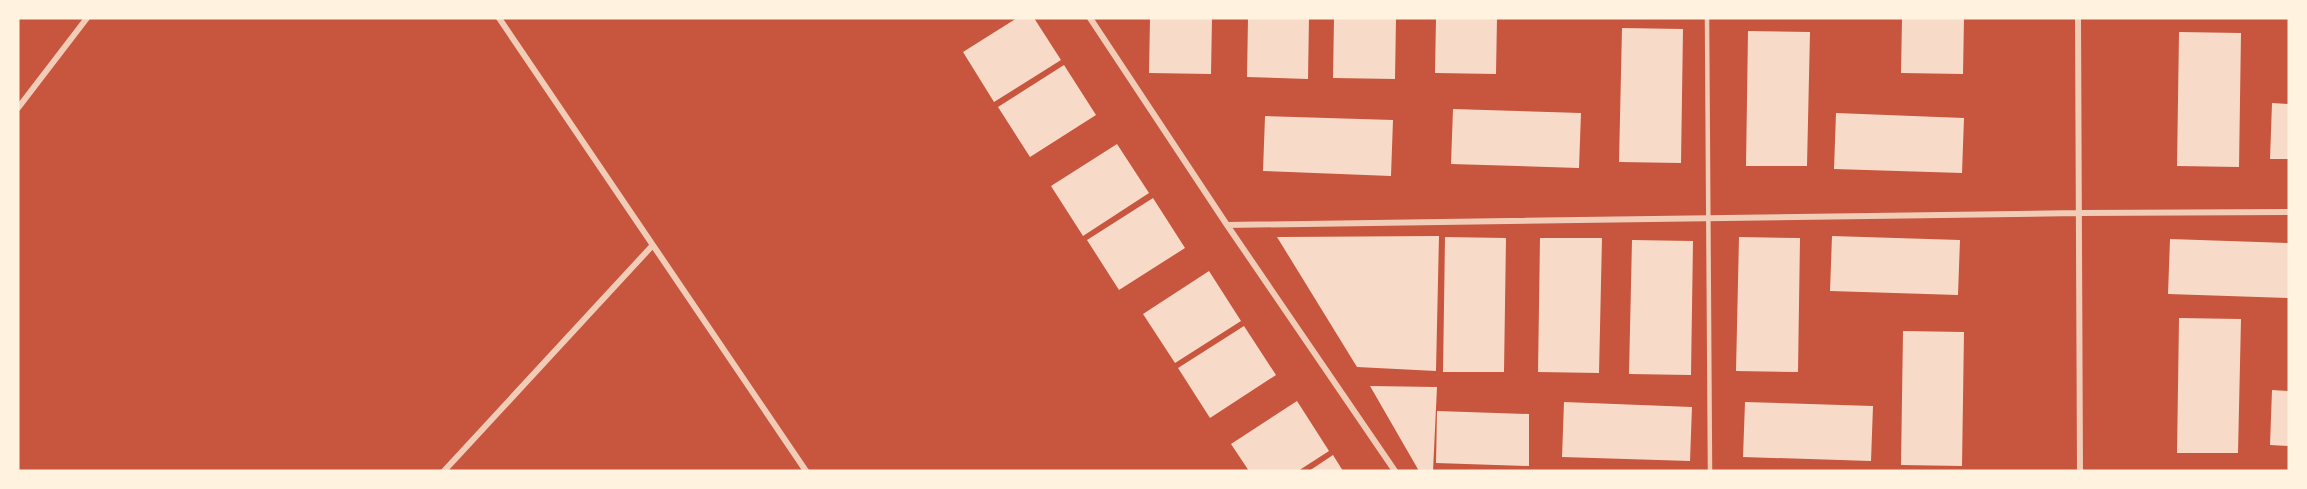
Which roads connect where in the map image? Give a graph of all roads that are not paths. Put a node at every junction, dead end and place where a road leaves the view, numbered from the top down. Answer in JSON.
{"nodes":[{"id":1,"x":87,"y":18,"type":"edge"},
{"id":2,"x":499,"y":18,"type":"edge"},
{"id":3,"x":1090,"y":18,"type":"edge"},
{"id":4,"x":1707,"y":18,"type":"edge"},
{"id":5,"x":2078,"y":18,"type":"edge"},
{"id":6,"x":18,"y":108,"type":"edge"},
{"id":7,"x":2289,"y":212,"type":"edge"},
{"id":8,"x":2079,"y":213,"type":"junction"},
{"id":9,"x":1708,"y":218,"type":"junction"},
{"id":10,"x":1227,"y":225,"type":"junction"},
{"id":11,"x":652,"y":246,"type":"junction"},
{"id":12,"x":444,"y":471,"type":"edge"},
{"id":13,"x":806,"y":471,"type":"edge"},
{"id":14,"x":1395,"y":471,"type":"edge"},
{"id":15,"x":1710,"y":471,"type":"edge"},
{"id":16,"x":2080,"y":471,"type":"edge"}],
"edges":[{"from":1,"to":6,"type":"street"},
{"from":2,"to":11,"type":"street"},
{"from":3,"to":10,"type":"street"},
{"from":4,"to":9,"type":"lane"},
{"from":5,"to":8,"type":"street"},
{"from":7,"to":8,"type":"street"},
{"from":8,"to":9,"type":"street"},
{"from":8,"to":16,"type":"street"},
{"from":9,"to":10,"type":"street"},
{"from":9,"to":15,"type":"lane"},
{"from":10,"to":14,"type":"street"},
{"from":11,"to":12,"type":"street"},
{"from":11,"to":13,"type":"street"}]}
